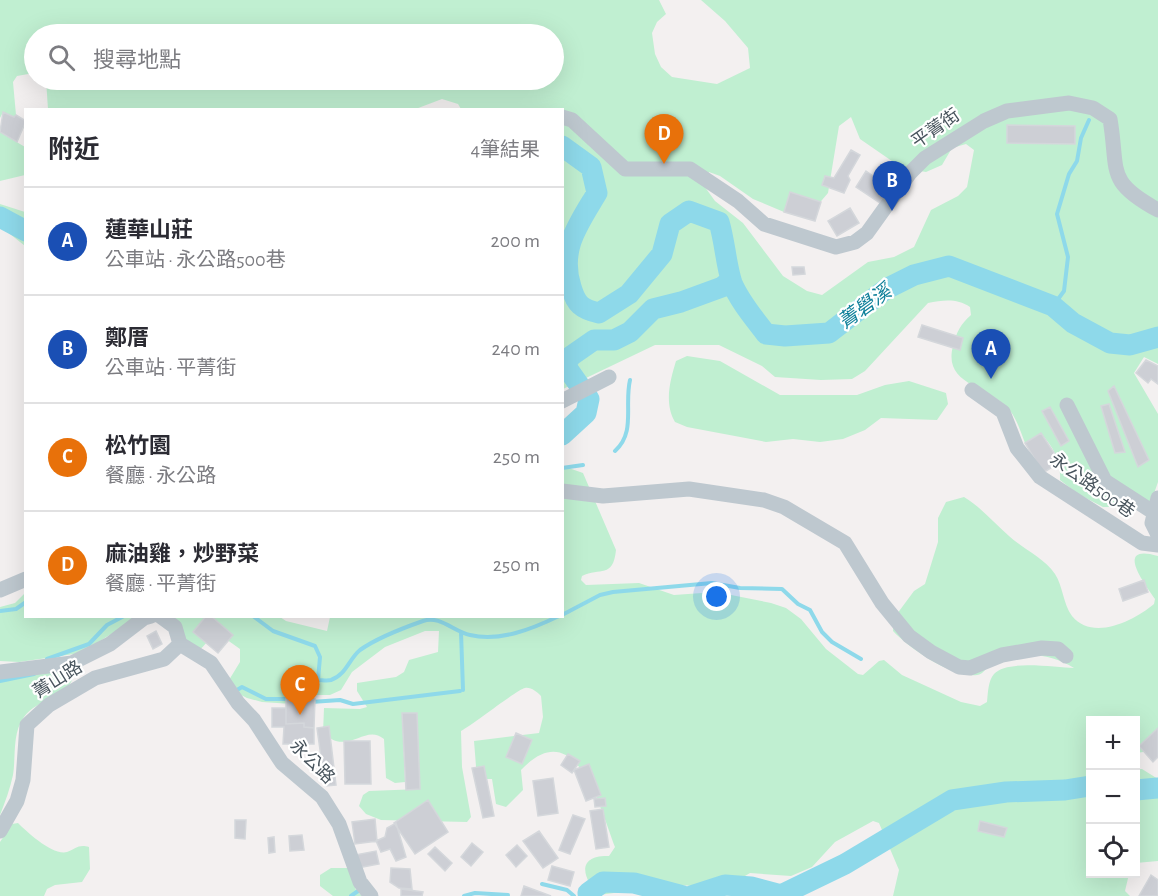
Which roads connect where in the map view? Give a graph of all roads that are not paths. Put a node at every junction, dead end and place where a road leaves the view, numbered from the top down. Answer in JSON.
{"nodes":[{"id":1,"x":564,"y":118,"type":"edge"},
{"id":2,"x":1158,"y":210,"type":"edge"},
{"id":3,"x":609,"y":377,"type":"dead end"},
{"id":4,"x":972,"y":390,"type":"dead end"},
{"id":5,"x":564,"y":400,"type":"edge"},
{"id":6,"x":1066,"y":405,"type":"dead end"},
{"id":7,"x":564,"y":491,"type":"edge"},
{"id":8,"x":1156,"y":505,"type":"edge"},
{"id":9,"x":1158,"y":535,"type":"edge"},
{"id":10,"x":1158,"y":545,"type":"edge"},
{"id":11,"x":24,"y":580,"type":"edge"},
{"id":12,"x":0,"y":590,"type":"edge"},
{"id":13,"x":144,"y":618,"type":"edge"},
{"id":14,"x":163,"y":618,"type":"edge"},
{"id":15,"x":180,"y":644,"type":"junction"},
{"id":16,"x":1066,"y":656,"type":"dead end"},
{"id":17,"x":0,"y":672,"type":"edge"},
{"id":18,"x":0,"y":831,"type":"edge"},
{"id":19,"x":371,"y":896,"type":"edge"}],
"edges":[{"from":1,"to":2,"type":"street","name":"平菁街"},
{"from":3,"to":5,"type":"street"},
{"from":4,"to":10,"type":"street","name":"永公路500巷"},
{"from":6,"to":8,"type":"street"},
{"from":7,"to":16,"type":"street"},
{"from":8,"to":9,"type":"street"},
{"from":11,"to":12,"type":"street"},
{"from":13,"to":17,"type":"street","name":"菁山路"},
{"from":14,"to":15,"type":"street"},
{"from":15,"to":18,"type":"street","name":"菁山路"},
{"from":15,"to":19,"type":"street","name":"永公路"}]}
